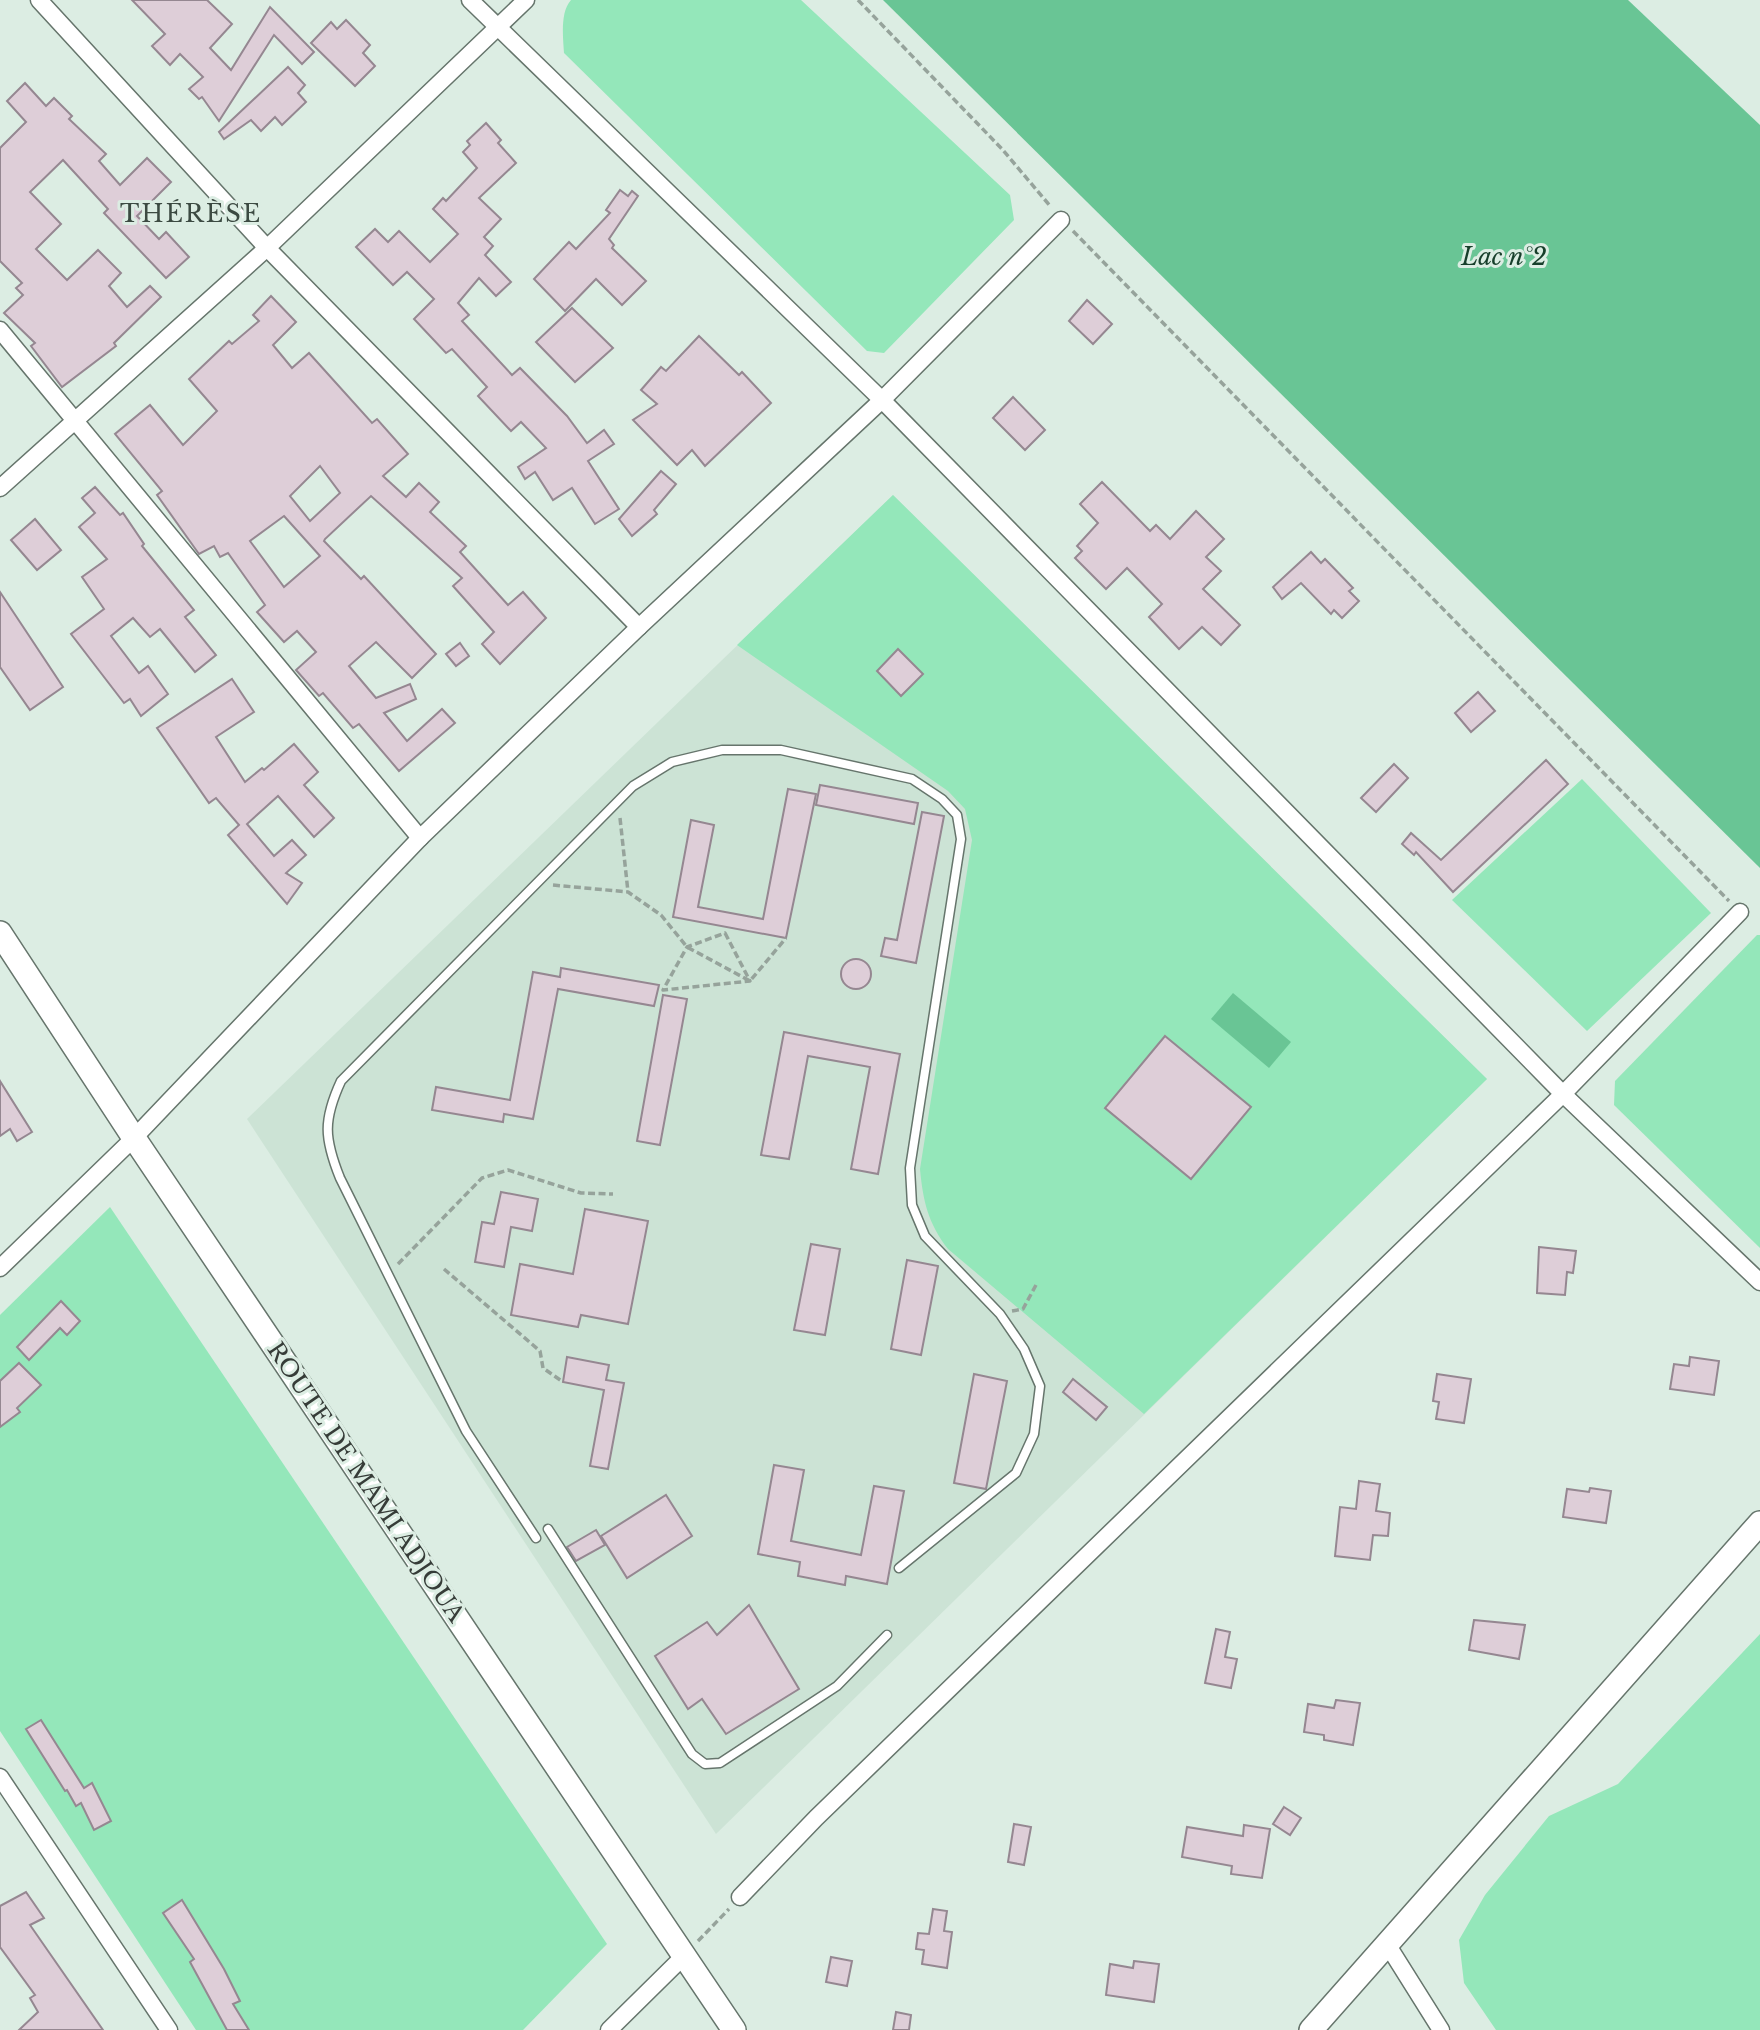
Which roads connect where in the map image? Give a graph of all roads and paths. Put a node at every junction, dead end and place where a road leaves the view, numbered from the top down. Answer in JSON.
{"nodes":[{"id":1,"x":39,"y":0,"type":"edge"},
{"id":2,"x":470,"y":0,"type":"edge"},
{"id":3,"x":526,"y":0,"type":"edge"},
{"id":4,"x":858,"y":0,"type":"edge"},
{"id":5,"x":497,"y":27,"type":"junction"},
{"id":6,"x":1061,"y":219,"type":"junction"},
{"id":7,"x":267,"y":248,"type":"junction"},
{"id":8,"x":0,"y":330,"type":"edge"},
{"id":9,"x":882,"y":400,"type":"junction"},
{"id":10,"x":74,"y":422,"type":"junction"},
{"id":11,"x":0,"y":488,"type":"edge"},
{"id":12,"x":639,"y":627,"type":"junction"},
{"id":13,"x":619,"y":802,"type":"junction"},
{"id":14,"x":420,"y":838,"type":"junction"},
{"id":15,"x":537,"y":883,"type":"junction"},
{"id":16,"x":628,"y":892,"type":"junction"},
{"id":17,"x":1740,"y":912,"type":"joint"},
{"id":18,"x":0,"y":933,"type":"edge"},
{"id":19,"x":786,"y":938,"type":"dead end"},
{"id":20,"x":687,"y":947,"type":"junction"},
{"id":21,"x":750,"y":981,"type":"junction"},
{"id":22,"x":1563,"y":1094,"type":"junction"},
{"id":23,"x":134,"y":1138,"type":"junction"},
{"id":24,"x":613,"y":1194,"type":"dead end"},
{"id":25,"x":0,"y":1268,"type":"edge"},
{"id":26,"x":444,"y":1269,"type":"dead end"},
{"id":27,"x":389,"y":1273,"type":"junction"},
{"id":28,"x":1760,"y":1282,"type":"edge"},
{"id":29,"x":1036,"y":1285,"type":"dead end"},
{"id":30,"x":1000,"y":1314,"type":"junction"},
{"id":31,"x":563,"y":1382,"type":"dead end"},
{"id":32,"x":1760,"y":1523,"type":"edge"},
{"id":33,"x":548,"y":1529,"type":"dead end"},
{"id":34,"x":536,"y":1538,"type":"dead end"},
{"id":35,"x":899,"y":1568,"type":"dead end"},
{"id":36,"x":887,"y":1635,"type":"dead end"},
{"id":37,"x":0,"y":1777,"type":"edge"},
{"id":38,"x":740,"y":1897,"type":"joint"},
{"id":39,"x":1387,"y":1944,"type":"junction"},
{"id":40,"x":685,"y":1955,"type":"junction"},
{"id":41,"x":169,"y":2030,"type":"edge"},
{"id":42,"x":609,"y":2030,"type":"edge"},
{"id":43,"x":733,"y":2030,"type":"edge"},
{"id":44,"x":1311,"y":2030,"type":"edge"},
{"id":45,"x":1441,"y":2030,"type":"edge"}],
"edges":[{"from":1,"to":7,"type":"street"},
{"from":2,"to":5,"type":"street"},
{"from":3,"to":5,"type":"street"},
{"from":4,"to":6,"type":"path"},
{"from":5,"to":7,"type":"street"},
{"from":5,"to":9,"type":"street"},
{"from":6,"to":9,"type":"street"},
{"from":6,"to":17,"type":"path"},
{"from":7,"to":10,"type":"street"},
{"from":7,"to":12,"type":"street"},
{"from":8,"to":10,"type":"street"},
{"from":9,"to":12,"type":"street"},
{"from":9,"to":22,"type":"street"},
{"from":10,"to":11,"type":"street"},
{"from":10,"to":14,"type":"street"},
{"from":12,"to":14,"type":"street"},
{"from":13,"to":15,"type":"lane"},
{"from":13,"to":16,"type":"path"},
{"from":13,"to":30,"type":"lane"},
{"from":14,"to":23,"type":"street"},
{"from":15,"to":16,"type":"path"},
{"from":15,"to":27,"type":"lane"},
{"from":16,"to":20,"type":"path"},
{"from":17,"to":22,"type":"street"},
{"from":18,"to":23,"type":"street","name":"ROUTE DE MAMI ADJOUA"},
{"from":19,"to":21,"type":"path"},
{"from":20,"to":21,"type":"path"},
{"from":20,"to":21,"type":"path"},
{"from":20,"to":21,"type":"path"},
{"from":22,"to":28,"type":"street"},
{"from":22,"to":38,"type":"street"},
{"from":23,"to":25,"type":"street"},
{"from":23,"to":40,"type":"street","name":"ROUTE DE MAMI ADJOUA"},
{"from":24,"to":27,"type":"path"},
{"from":26,"to":31,"type":"path"},
{"from":27,"to":34,"type":"lane"},
{"from":29,"to":30,"type":"path"},
{"from":30,"to":35,"type":"lane"},
{"from":32,"to":39,"type":"street"},
{"from":33,"to":36,"type":"lane"},
{"from":37,"to":41,"type":"street"},
{"from":38,"to":40,"type":"path"},
{"from":39,"to":44,"type":"street"},
{"from":39,"to":45,"type":"street"},
{"from":40,"to":42,"type":"street"},
{"from":40,"to":43,"type":"street","name":"ROUTE DE MAMI ADJOUA"}]}
